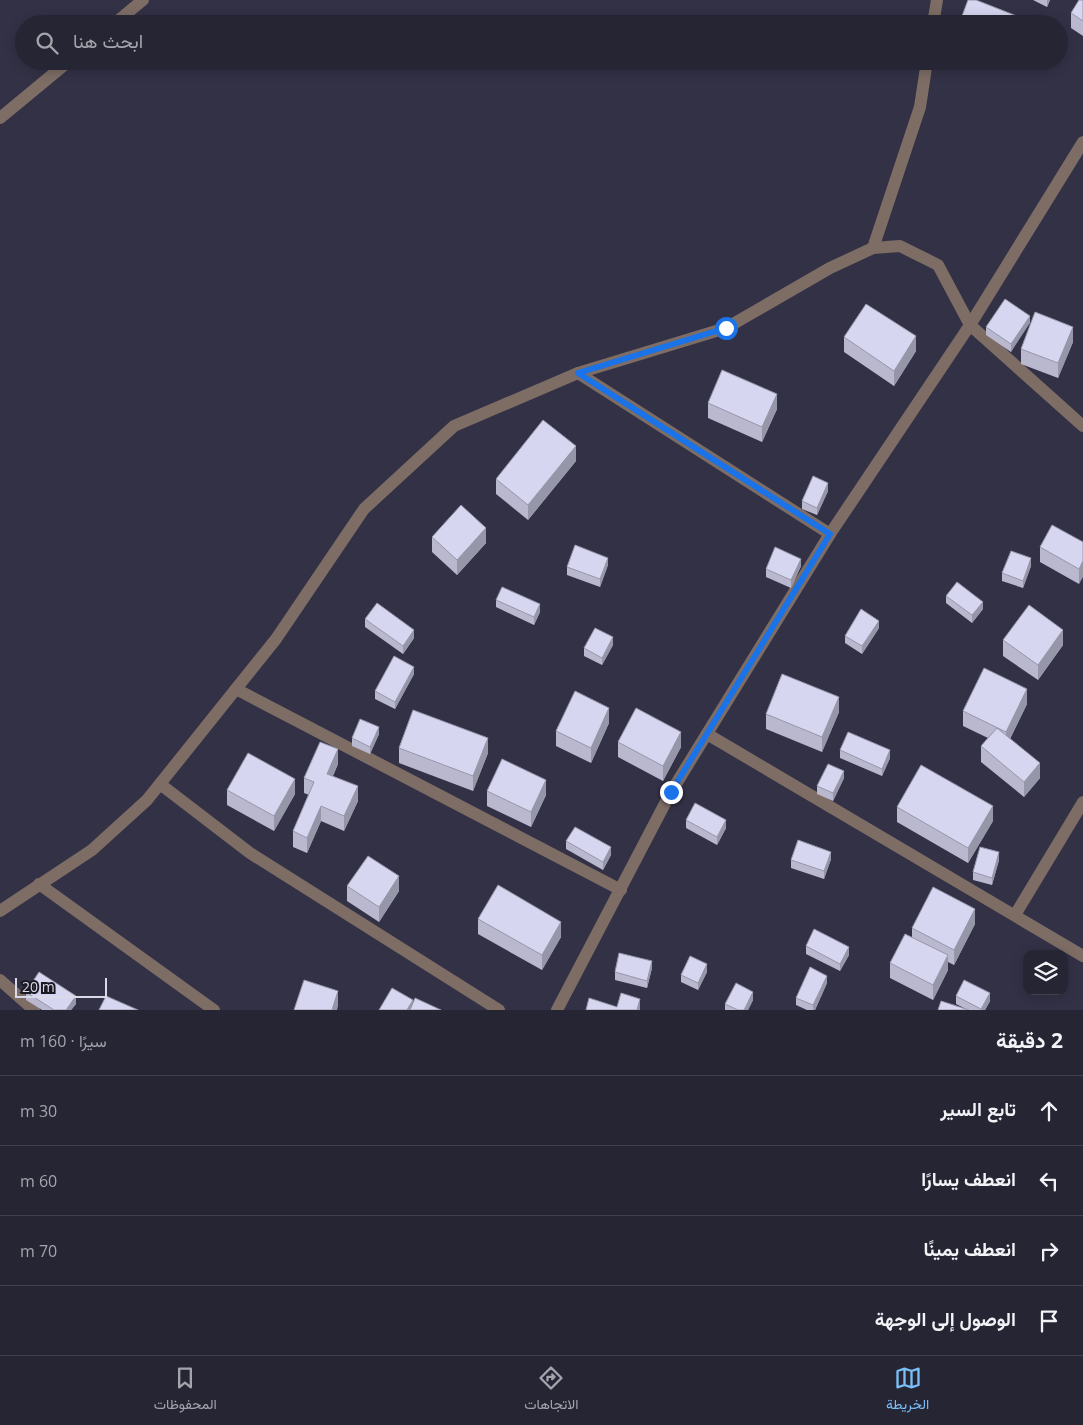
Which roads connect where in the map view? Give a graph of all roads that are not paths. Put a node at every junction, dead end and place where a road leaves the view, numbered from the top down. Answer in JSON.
{"nodes":[{"id":1,"x":143,"y":0,"type":"edge"},
{"id":2,"x":937,"y":0,"type":"edge"},
{"id":3,"x":125,"y":15,"type":"edge"},
{"id":4,"x":934,"y":15,"type":"edge"},
{"id":5,"x":57,"y":70,"type":"edge"},
{"id":6,"x":926,"y":70,"type":"edge"},
{"id":7,"x":0,"y":118,"type":"edge"},
{"id":8,"x":1083,"y":142,"type":"edge"},
{"id":9,"x":873,"y":248,"type":"junction"},
{"id":10,"x":970,"y":325,"type":"junction"},
{"id":11,"x":578,"y":373,"type":"junction"},
{"id":12,"x":1083,"y":426,"type":"edge"},
{"id":13,"x":830,"y":534,"type":"junction"},
{"id":14,"x":236,"y":689,"type":"junction"},
{"id":15,"x":707,"y":734,"type":"junction"},
{"id":16,"x":160,"y":784,"type":"junction"},
{"id":17,"x":1083,"y":802,"type":"edge"},
{"id":18,"x":39,"y":884,"type":"junction"},
{"id":19,"x":621,"y":890,"type":"junction"},
{"id":20,"x":0,"y":911,"type":"edge"},
{"id":21,"x":1015,"y":915,"type":"junction"},
{"id":22,"x":1083,"y":956,"type":"edge"},
{"id":23,"x":0,"y":980,"type":"edge"},
{"id":24,"x":34,"y":1010,"type":"edge"},
{"id":25,"x":214,"y":1010,"type":"edge"},
{"id":26,"x":499,"y":1010,"type":"edge"},
{"id":27,"x":557,"y":1010,"type":"edge"}],
"edges":[{"from":1,"to":3,"type":"street"},
{"from":2,"to":4,"type":"street"},
{"from":5,"to":7,"type":"street"},
{"from":6,"to":9,"type":"street"},
{"from":8,"to":10,"type":"street"},
{"from":9,"to":10,"type":"street"},
{"from":9,"to":11,"type":"street"},
{"from":10,"to":12,"type":"street"},
{"from":10,"to":13,"type":"street"},
{"from":11,"to":13,"type":"street"},
{"from":11,"to":14,"type":"street"},
{"from":13,"to":15,"type":"street"},
{"from":14,"to":16,"type":"street"},
{"from":14,"to":19,"type":"street"},
{"from":15,"to":19,"type":"street"},
{"from":15,"to":21,"type":"street"},
{"from":16,"to":18,"type":"street"},
{"from":16,"to":26,"type":"street"},
{"from":17,"to":21,"type":"street"},
{"from":18,"to":20,"type":"street"},
{"from":18,"to":25,"type":"street"},
{"from":19,"to":27,"type":"street"},
{"from":21,"to":22,"type":"street"},
{"from":23,"to":24,"type":"street"}]}
